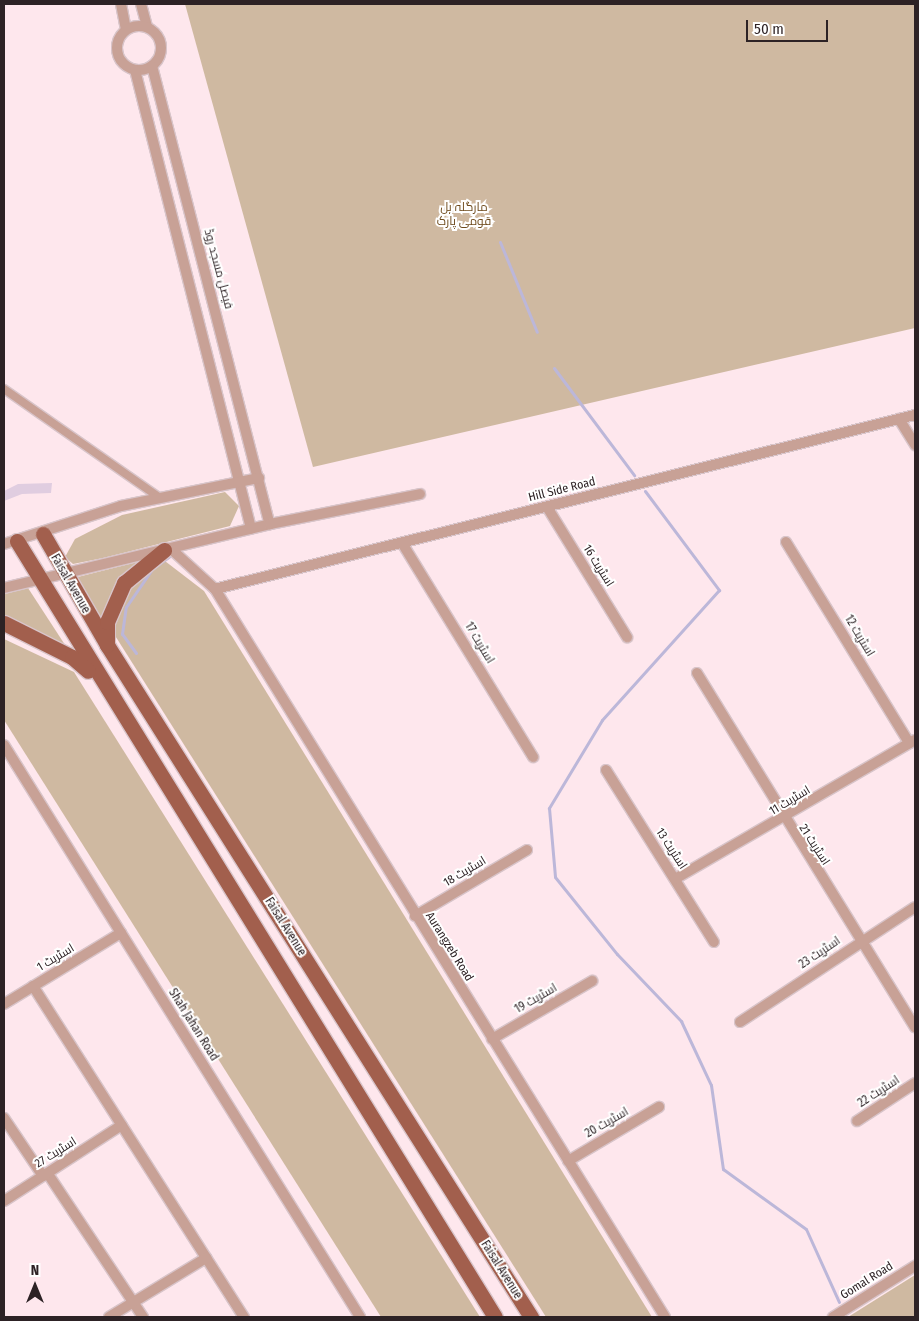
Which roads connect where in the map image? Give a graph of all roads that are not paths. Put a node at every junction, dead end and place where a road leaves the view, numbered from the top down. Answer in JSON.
{"nodes":[{"id":1,"x":121,"y":4,"type":"edge"},
{"id":2,"x":141,"y":4,"type":"edge"},
{"id":3,"x":147,"y":26,"type":"junction"},
{"id":4,"x":126,"y":29,"type":"junction"},
{"id":5,"x":152,"y":66,"type":"junction"},
{"id":6,"x":135,"y":70,"type":"junction"},
{"id":7,"x":4,"y":389,"type":"edge"},
{"id":8,"x":915,"y":415,"type":"edge"},
{"id":9,"x":899,"y":420,"type":"junction"},
{"id":10,"x":915,"y":445,"type":"edge"},
{"id":11,"x":258,"y":478,"type":"junction"},
{"id":12,"x":239,"y":481,"type":"junction"},
{"id":13,"x":420,"y":494,"type":"dead end"},
{"id":14,"x":160,"y":498,"type":"junction"},
{"id":15,"x":547,"y":507,"type":"junction"},
{"id":16,"x":270,"y":524,"type":"junction"},
{"id":17,"x":251,"y":529,"type":"junction"},
{"id":18,"x":43,"y":534,"type":"junction"},
{"id":19,"x":786,"y":542,"type":"dead end"},
{"id":20,"x":10,"y":543,"type":"edge"},
{"id":21,"x":402,"y":543,"type":"junction"},
{"id":22,"x":167,"y":550,"type":"junction"},
{"id":23,"x":63,"y":574,"type":"junction"},
{"id":24,"x":37,"y":581,"type":"junction"},
{"id":25,"x":4,"y":588,"type":"edge"},
{"id":26,"x":215,"y":589,"type":"junction"},
{"id":27,"x":4,"y":622,"type":"edge"},
{"id":28,"x":627,"y":638,"type":"dead end"},
{"id":29,"x":107,"y":645,"type":"junction"},
{"id":30,"x":697,"y":673,"type":"dead end"},
{"id":31,"x":100,"y":682,"type":"junction"},
{"id":32,"x":912,"y":741,"type":"edge"},
{"id":33,"x":4,"y":745,"type":"edge"},
{"id":34,"x":533,"y":757,"type":"dead end"},
{"id":35,"x":606,"y":770,"type":"dead end"},
{"id":36,"x":784,"y":820,"type":"junction"},
{"id":37,"x":527,"y":850,"type":"dead end"},
{"id":38,"x":676,"y":879,"type":"junction"},
{"id":39,"x":915,"y":907,"type":"edge"},
{"id":40,"x":415,"y":916,"type":"junction"},
{"id":41,"x":121,"y":933,"type":"junction"},
{"id":42,"x":861,"y":941,"type":"junction"},
{"id":43,"x":714,"y":942,"type":"dead end"},
{"id":44,"x":592,"y":982,"type":"dead end"},
{"id":45,"x":34,"y":986,"type":"junction"},
{"id":46,"x":4,"y":1004,"type":"edge"},
{"id":47,"x":740,"y":1022,"type":"dead end"},
{"id":48,"x":915,"y":1027,"type":"edge"},
{"id":49,"x":492,"y":1039,"type":"junction"},
{"id":50,"x":915,"y":1083,"type":"edge"},
{"id":51,"x":659,"y":1107,"type":"dead end"},
{"id":52,"x":4,"y":1118,"type":"edge"},
{"id":53,"x":857,"y":1121,"type":"dead end"},
{"id":54,"x":122,"y":1125,"type":"junction"},
{"id":55,"x":568,"y":1161,"type":"junction"},
{"id":56,"x":46,"y":1175,"type":"junction"},
{"id":57,"x":4,"y":1201,"type":"edge"},
{"id":58,"x":206,"y":1258,"type":"junction"},
{"id":59,"x":915,"y":1266,"type":"edge"},
{"id":60,"x":133,"y":1302,"type":"junction"},
{"id":61,"x":109,"y":1317,"type":"edge"},
{"id":62,"x":143,"y":1317,"type":"edge"},
{"id":63,"x":244,"y":1317,"type":"edge"},
{"id":64,"x":360,"y":1317,"type":"edge"},
{"id":65,"x":495,"y":1317,"type":"edge"},
{"id":66,"x":531,"y":1317,"type":"edge"},
{"id":67,"x":665,"y":1317,"type":"edge"},
{"id":68,"x":833,"y":1317,"type":"edge"}],
"edges":[{"from":1,"to":4,"type":"street"},
{"from":2,"to":3,"type":"street"},
{"from":3,"to":4,"type":"street"},
{"from":3,"to":5,"type":"street"},
{"from":4,"to":6,"type":"street"},
{"from":5,"to":6,"type":"street"},
{"from":5,"to":11,"type":"street","name":"فیصل مسجد روڈ"},
{"from":6,"to":12,"type":"street"},
{"from":7,"to":14,"type":"street"},
{"from":8,"to":9,"type":"street","name":"Hill Side Road"},
{"from":9,"to":10,"type":"street"},
{"from":9,"to":15,"type":"street","name":"Hill Side Road"},
{"from":11,"to":12,"type":"street"},
{"from":11,"to":16,"type":"street","name":"فیصل مسجد روڈ"},
{"from":12,"to":14,"type":"street"},
{"from":12,"to":17,"type":"street"},
{"from":13,"to":16,"type":"street"},
{"from":14,"to":18,"type":"street"},
{"from":15,"to":21,"type":"street","name":"Hill Side Road"},
{"from":15,"to":28,"type":"street","name":"اسٹریٹ 16"},
{"from":16,"to":17,"type":"street"},
{"from":17,"to":22,"type":"street"},
{"from":18,"to":20,"type":"street"},
{"from":18,"to":23,"type":"main road","name":"Faisal Avenue"},
{"from":19,"to":32,"type":"street","name":"اسٹریٹ 12"},
{"from":20,"to":24,"type":"main road","name":"Faisal Avenue"},
{"from":21,"to":26,"type":"street","name":"Hill Side Road"},
{"from":21,"to":34,"type":"street","name":"اسٹریٹ 17"},
{"from":22,"to":23,"type":"street"},
{"from":22,"to":26,"type":"street","name":"Aurangzeb Road"},
{"from":22,"to":29,"type":"main road"},
{"from":23,"to":24,"type":"street"},
{"from":23,"to":29,"type":"main road","name":"Faisal Avenue"},
{"from":24,"to":25,"type":"street"},
{"from":24,"to":31,"type":"main road","name":"Faisal Avenue"},
{"from":26,"to":40,"type":"street","name":"Aurangzeb Road"},
{"from":27,"to":31,"type":"main road"},
{"from":29,"to":66,"type":"main road","name":"Faisal Avenue"},
{"from":30,"to":36,"type":"street","name":"اسٹریٹ 21"},
{"from":31,"to":65,"type":"main road","name":"Faisal Avenue"},
{"from":32,"to":36,"type":"street","name":"اسٹریٹ 11"},
{"from":33,"to":41,"type":"street","name":"Shah Jahan Road"},
{"from":35,"to":38,"type":"street","name":"اسٹریٹ 13"},
{"from":36,"to":38,"type":"street","name":"اسٹریٹ 11"},
{"from":36,"to":42,"type":"street","name":"اسٹریٹ 21"},
{"from":37,"to":40,"type":"street","name":"اسٹریٹ 18"},
{"from":38,"to":43,"type":"street","name":"اسٹریٹ 13"},
{"from":39,"to":42,"type":"street","name":"اسٹریٹ 23"},
{"from":40,"to":49,"type":"street","name":"Aurangzeb Road"},
{"from":41,"to":45,"type":"street","name":"اسٹریٹ 1"},
{"from":41,"to":64,"type":"street","name":"Shah Jahan Road"},
{"from":42,"to":47,"type":"street","name":"اسٹریٹ 23"},
{"from":42,"to":48,"type":"street","name":"اسٹریٹ 21"},
{"from":44,"to":49,"type":"street","name":"اسٹریٹ 19"},
{"from":45,"to":46,"type":"street","name":"اسٹریٹ 1"},
{"from":45,"to":54,"type":"street"},
{"from":49,"to":55,"type":"street","name":"Aurangzeb Road"},
{"from":50,"to":53,"type":"street","name":"اسٹریٹ 22"},
{"from":51,"to":55,"type":"street","name":"اسٹریٹ 20"},
{"from":52,"to":56,"type":"street"},
{"from":54,"to":56,"type":"street","name":"اسٹریٹ 27"},
{"from":54,"to":58,"type":"street"},
{"from":55,"to":67,"type":"street","name":"Aurangzeb Road"},
{"from":56,"to":57,"type":"street","name":"اسٹریٹ 27"},
{"from":56,"to":60,"type":"street"},
{"from":58,"to":60,"type":"street"},
{"from":58,"to":63,"type":"street"},
{"from":59,"to":68,"type":"street","name":"Gomal Road"},
{"from":60,"to":61,"type":"street"},
{"from":60,"to":62,"type":"street"}]}
